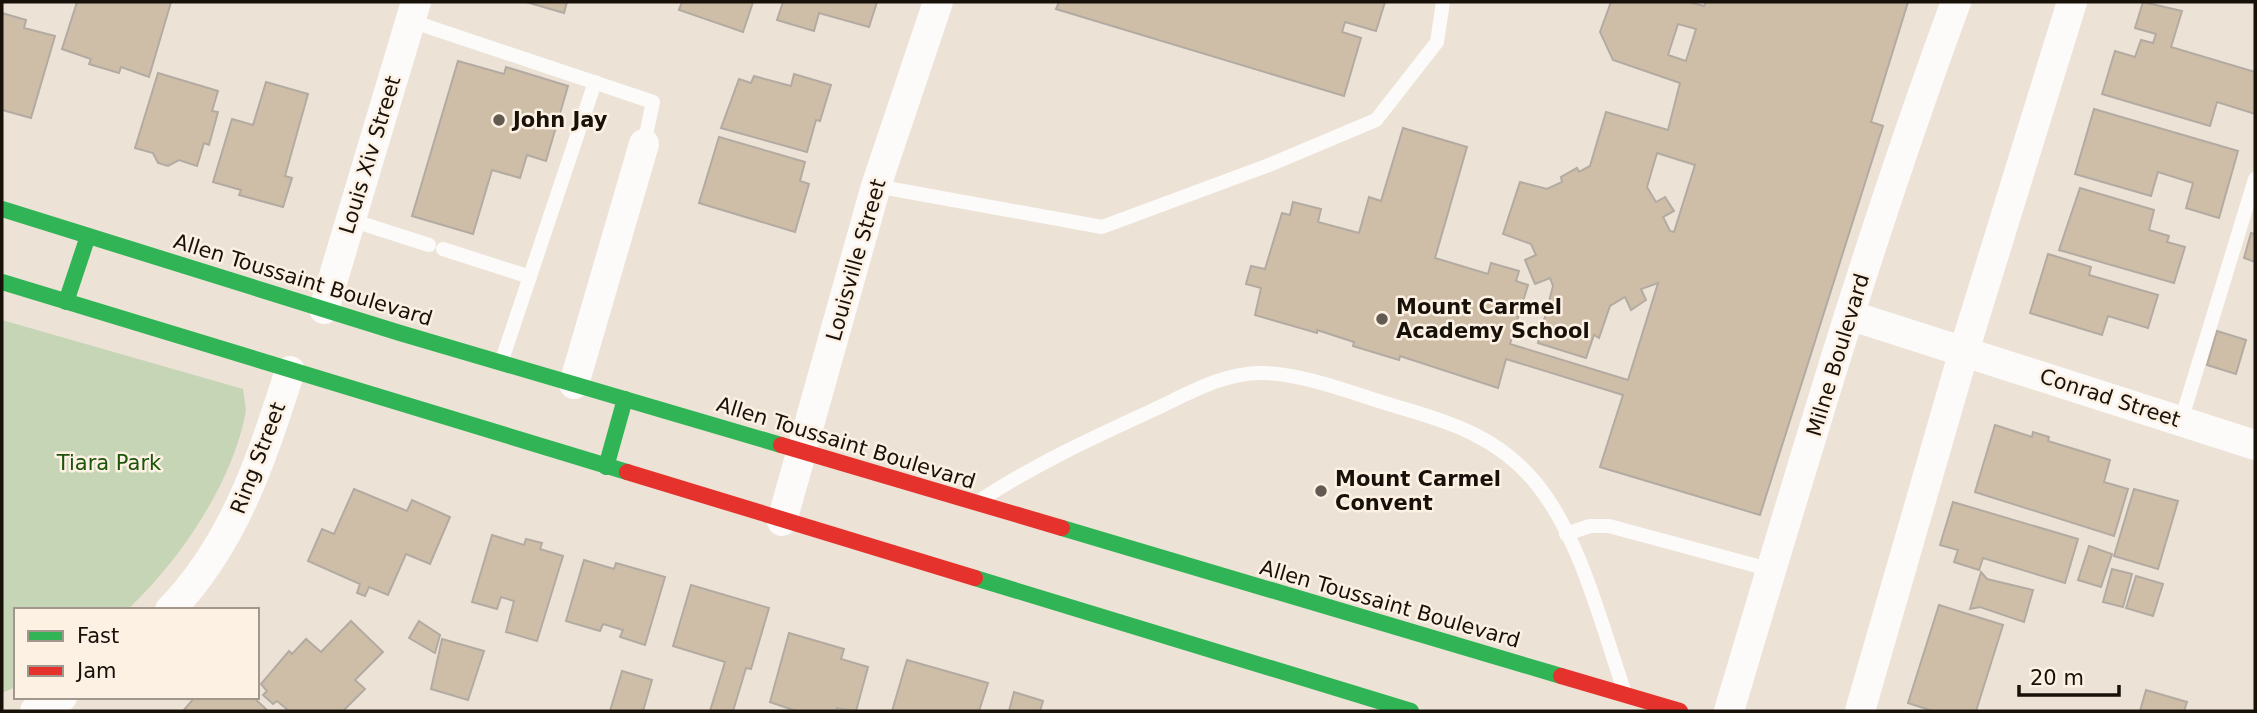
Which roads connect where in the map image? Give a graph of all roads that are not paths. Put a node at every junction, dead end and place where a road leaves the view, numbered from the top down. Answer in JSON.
{"nodes":[{"id":1,"x":938,"y":2,"type":"edge"},
{"id":2,"x":1443,"y":2,"type":"edge"},
{"id":3,"x":1956,"y":2,"type":"edge"},
{"id":4,"x":2072,"y":2,"type":"edge"},
{"id":5,"x":413,"y":11,"type":"edge"},
{"id":6,"x":595,"y":82,"type":"junction"},
{"id":7,"x":644,"y":144,"type":"joint"},
{"id":8,"x":2255,"y":179,"type":"edge"},
{"id":9,"x":876,"y":186,"type":"junction"},
{"id":10,"x":2,"y":209,"type":"edge"},
{"id":11,"x":351,"y":220,"type":"junction"},
{"id":12,"x":89,"y":236,"type":"junction"},
{"id":13,"x":530,"y":277,"type":"junction"},
{"id":14,"x":2,"y":282,"type":"edge"},
{"id":15,"x":66,"y":302,"type":"junction"},
{"id":16,"x":324,"y":309,"type":"junction"},
{"id":17,"x":1849,"y":315,"type":"junction"},
{"id":18,"x":1964,"y":351,"type":"junction"},
{"id":19,"x":502,"y":363,"type":"junction"},
{"id":20,"x":290,"y":371,"type":"junction"},
{"id":21,"x":574,"y":384,"type":"junction"},
{"id":22,"x":625,"y":399,"type":"junction"},
{"id":23,"x":2181,"y":421,"type":"junction"},
{"id":24,"x":2255,"y":445,"type":"edge"},
{"id":25,"x":801,"y":451,"type":"junction"},
{"id":26,"x":606,"y":467,"type":"junction"},
{"id":27,"x":976,"y":503,"type":"junction"},
{"id":28,"x":782,"y":521,"type":"junction"},
{"id":29,"x":1566,"y":534,"type":"junction"},
{"id":30,"x":1772,"y":570,"type":"junction"},
{"id":31,"x":172,"y":608,"type":"edge"},
{"id":32,"x":1625,"y":695,"type":"junction"},
{"id":33,"x":1411,"y":711,"type":"edge"},
{"id":34,"x":1680,"y":711,"type":"edge"},
{"id":35,"x":1729,"y":711,"type":"edge"},
{"id":36,"x":1860,"y":711,"type":"edge"}],
"edges":[{"from":1,"to":9,"type":"street","name":"Louisville Street"},
{"from":2,"to":9,"type":"lane"},
{"from":3,"to":17,"type":"street","name":"Milne Boulevard"},
{"from":4,"to":18,"type":"street"},
{"from":5,"to":6,"type":"lane"},
{"from":5,"to":11,"type":"street","name":"Louis Xiv Street"},
{"from":6,"to":7,"type":"lane"},
{"from":6,"to":13,"type":"lane"},
{"from":7,"to":21,"type":"street"},
{"from":8,"to":23,"type":"lane"},
{"from":9,"to":25,"type":"street","name":"Louisville Street"},
{"from":10,"to":12,"type":"main road","name":"Allen Toussaint Boulevard"},
{"from":11,"to":13,"type":"lane"},
{"from":11,"to":16,"type":"street","name":"Louis Xiv Street"},
{"from":12,"to":15,"type":"main road"},
{"from":12,"to":16,"type":"main road","name":"Allen Toussaint Boulevard"},
{"from":13,"to":19,"type":"lane"},
{"from":14,"to":15,"type":"main road"},
{"from":15,"to":20,"type":"main road"},
{"from":16,"to":19,"type":"main road","name":"Allen Toussaint Boulevard"},
{"from":17,"to":18,"type":"street","name":"Conrad Street"},
{"from":17,"to":30,"type":"street","name":"Milne Boulevard"},
{"from":18,"to":23,"type":"street","name":"Conrad Street"},
{"from":18,"to":36,"type":"street"},
{"from":19,"to":21,"type":"main road","name":"Allen Toussaint Boulevard"},
{"from":20,"to":26,"type":"main road"},
{"from":20,"to":31,"type":"street","name":"Ring Street"},
{"from":21,"to":22,"type":"main road","name":"Allen Toussaint Boulevard"},
{"from":22,"to":25,"type":"main road","name":"Allen Toussaint Boulevard"},
{"from":22,"to":26,"type":"main road"},
{"from":23,"to":24,"type":"street","name":"Conrad Street"},
{"from":25,"to":27,"type":"main road","name":"Allen Toussaint Boulevard"},
{"from":25,"to":28,"type":"street","name":"Louisville Street"},
{"from":26,"to":28,"type":"main road"},
{"from":27,"to":29,"type":"lane"},
{"from":27,"to":32,"type":"main road","name":"Allen Toussaint Boulevard"},
{"from":28,"to":33,"type":"main road"},
{"from":29,"to":30,"type":"lane"},
{"from":29,"to":32,"type":"lane"},
{"from":30,"to":35,"type":"street","name":"Milne Boulevard"},
{"from":32,"to":34,"type":"main road","name":"Allen Toussaint Boulevard"}]}
